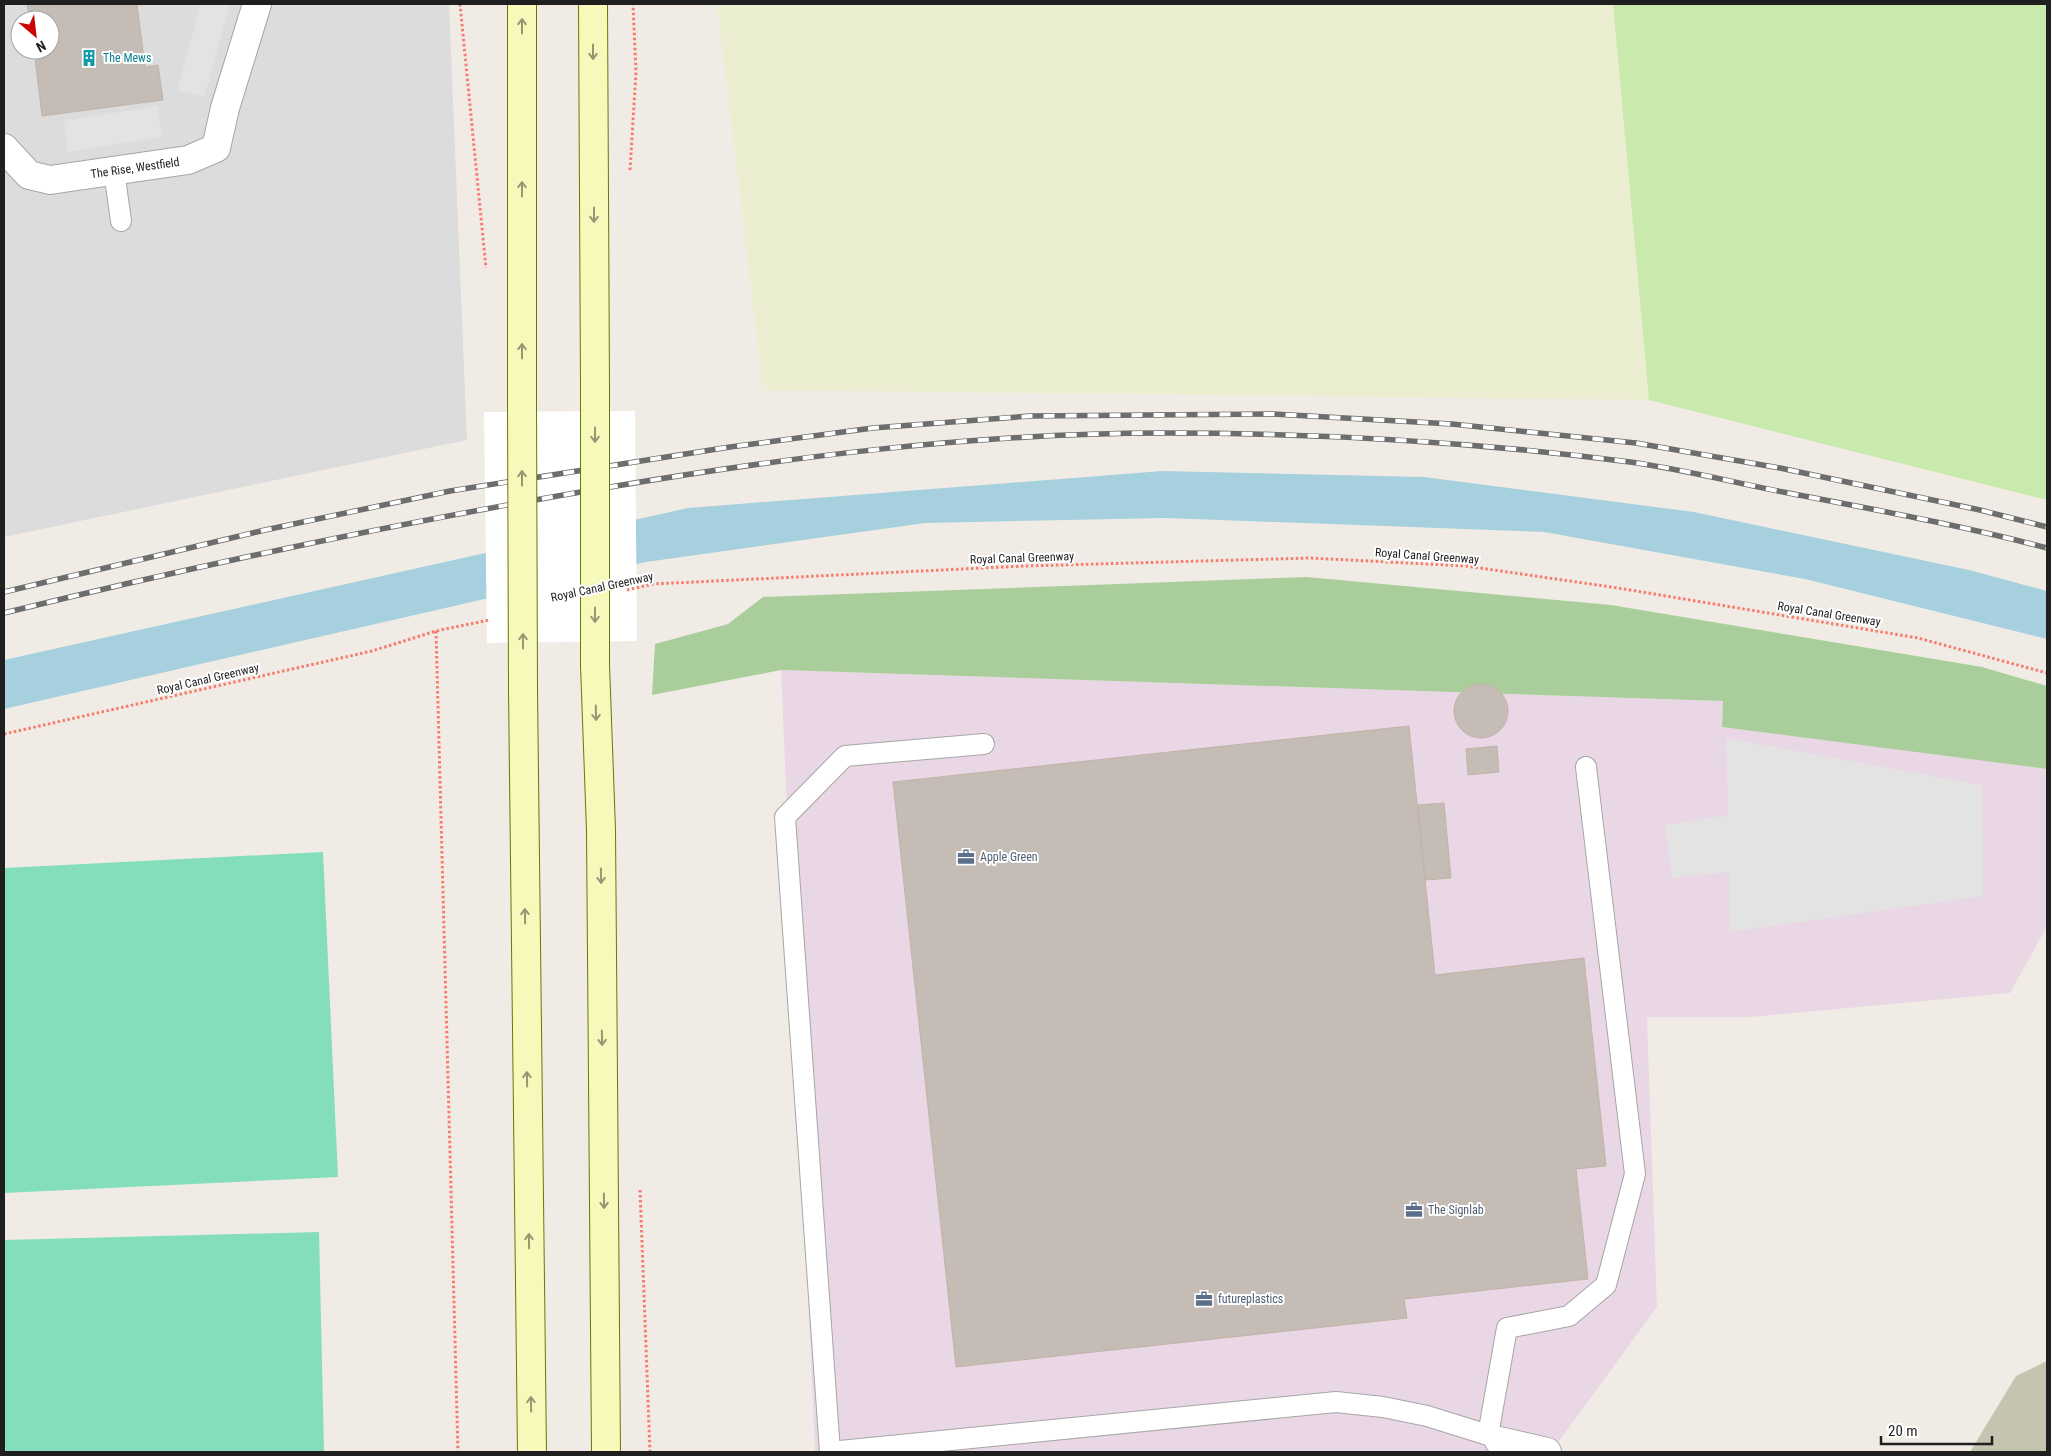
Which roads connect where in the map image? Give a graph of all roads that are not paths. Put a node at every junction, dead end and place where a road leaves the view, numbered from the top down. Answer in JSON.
{"nodes":[{"id":1,"x":257,"y":4,"type":"edge"},
{"id":2,"x":522,"y":4,"type":"edge"},
{"id":3,"x":593,"y":4,"type":"edge"},
{"id":4,"x":4,"y":148,"type":"edge"},
{"id":5,"x":114,"y":171,"type":"junction"},
{"id":6,"x":121,"y":221,"type":"dead end"},
{"id":7,"x":984,"y":744,"type":"dead end"},
{"id":8,"x":1586,"y":767,"type":"dead end"},
{"id":9,"x":1494,"y":1438,"type":"junction"},
{"id":10,"x":532,"y":1452,"type":"edge"},
{"id":11,"x":606,"y":1452,"type":"edge"},
{"id":12,"x":830,"y":1452,"type":"edge"},
{"id":13,"x":1547,"y":1452,"type":"edge"}],
"edges":[{"from":1,"to":5,"type":"street","name":"The Rise, Westfield"},
{"from":10,"to":2,"type":"main road","one_way":true,"bridge":true},
{"from":3,"to":11,"type":"main road","one_way":true,"bridge":true},
{"from":4,"to":5,"type":"street","name":"The Rise, Westfield"},
{"from":5,"to":6,"type":"lane"},
{"from":7,"to":12,"type":"lane"},
{"from":8,"to":9,"type":"lane"},
{"from":9,"to":12,"type":"lane"},
{"from":9,"to":13,"type":"street"}]}
